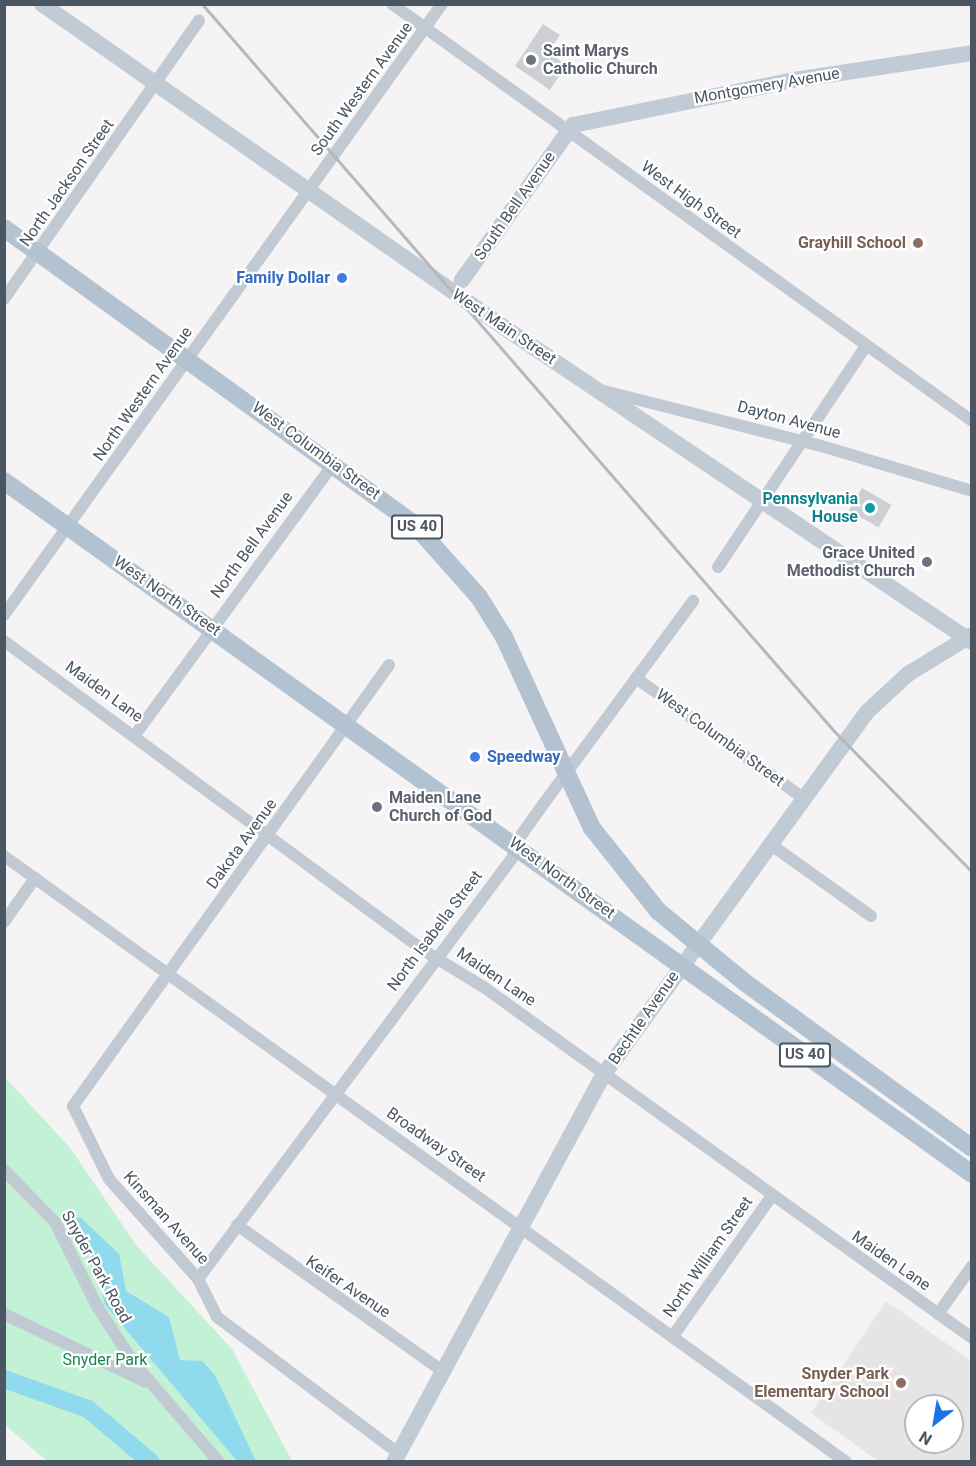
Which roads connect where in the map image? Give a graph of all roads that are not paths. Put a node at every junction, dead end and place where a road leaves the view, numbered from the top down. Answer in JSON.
{"nodes":[{"id":1,"x":42,"y":4,"type":"edge"},
{"id":2,"x":392,"y":4,"type":"edge"},
{"id":3,"x":442,"y":4,"type":"edge"},
{"id":4,"x":199,"y":21,"type":"dead end"},
{"id":5,"x":425,"y":29,"type":"junction"},
{"id":6,"x":972,"y":53,"type":"edge"},
{"id":7,"x":156,"y":85,"type":"junction"},
{"id":8,"x":568,"y":131,"type":"junction"},
{"id":9,"x":308,"y":192,"type":"junction"},
{"id":10,"x":4,"y":228,"type":"edge"},
{"id":11,"x":38,"y":252,"type":"junction"},
{"id":12,"x":462,"y":280,"type":"dead end"},
{"id":13,"x":4,"y":299,"type":"edge"},
{"id":14,"x":866,"y":346,"type":"junction"},
{"id":15,"x":188,"y":359,"type":"junction"},
{"id":16,"x":596,"y":389,"type":"junction"},
{"id":17,"x":972,"y":422,"type":"edge"},
{"id":18,"x":804,"y":441,"type":"junction"},
{"id":19,"x":334,"y":463,"type":"junction"},
{"id":20,"x":4,"y":481,"type":"edge"},
{"id":21,"x":972,"y":491,"type":"edge"},
{"id":22,"x":765,"y":502,"type":"junction"},
{"id":23,"x":69,"y":526,"type":"junction"},
{"id":24,"x":718,"y":567,"type":"dead end"},
{"id":25,"x":693,"y":601,"type":"dead end"},
{"id":26,"x":4,"y":615,"type":"edge"},
{"id":27,"x":212,"y":629,"type":"junction"},
{"id":28,"x":970,"y":638,"type":"edge"},
{"id":29,"x":4,"y":642,"type":"edge"},
{"id":30,"x":389,"y":665,"type":"dead end"},
{"id":31,"x":636,"y":678,"type":"junction"},
{"id":32,"x":347,"y":724,"type":"junction"},
{"id":33,"x":135,"y":735,"type":"junction"},
{"id":34,"x":566,"y":774,"type":"junction"},
{"id":35,"x":803,"y":798,"type":"junction"},
{"id":36,"x":268,"y":837,"type":"junction"},
{"id":37,"x":515,"y":844,"type":"junction"},
{"id":38,"x":770,"y":844,"type":"junction"},
{"id":39,"x":4,"y":856,"type":"edge"},
{"id":40,"x":35,"y":878,"type":"junction"},
{"id":41,"x":871,"y":916,"type":"dead end"},
{"id":42,"x":4,"y":922,"type":"edge"},
{"id":43,"x":697,"y":945,"type":"junction"},
{"id":44,"x":439,"y":958,"type":"junction"},
{"id":45,"x":680,"y":966,"type":"junction"},
{"id":46,"x":168,"y":974,"type":"junction"},
{"id":47,"x":119,"y":1041,"type":"joint"},
{"id":48,"x":604,"y":1074,"type":"junction"},
{"id":49,"x":334,"y":1092,"type":"junction"},
{"id":50,"x":972,"y":1148,"type":"edge"},
{"id":51,"x":4,"y":1170,"type":"edge"},
{"id":52,"x":972,"y":1174,"type":"edge"},
{"id":53,"x":771,"y":1197,"type":"junction"},
{"id":54,"x":237,"y":1226,"type":"junction"},
{"id":55,"x":523,"y":1227,"type":"junction"},
{"id":56,"x":972,"y":1266,"type":"edge"},
{"id":57,"x":198,"y":1279,"type":"junction"},
{"id":58,"x":4,"y":1314,"type":"edge"},
{"id":59,"x":938,"y":1314,"type":"junction"},
{"id":60,"x":673,"y":1336,"type":"junction"},
{"id":61,"x":972,"y":1338,"type":"edge"},
{"id":62,"x":444,"y":1372,"type":"junction"},
{"id":63,"x":152,"y":1386,"type":"junction"},
{"id":64,"x":396,"y":1457,"type":"edge"},
{"id":65,"x":840,"y":1460,"type":"edge"},
{"id":66,"x":219,"y":1461,"type":"edge"}],
"edges":[{"from":1,"to":7,"type":"street","name":"West Main Street"},
{"from":2,"to":5,"type":"street","name":"West High Street"},
{"from":3,"to":5,"type":"street","name":"South Western Avenue"},
{"from":4,"to":7,"type":"street","name":"North Jackson Street"},
{"from":5,"to":8,"type":"street","name":"West High Street"},
{"from":5,"to":9,"type":"street","name":"South Western Avenue"},
{"from":6,"to":8,"type":"street","name":"Montgomery Avenue"},
{"from":7,"to":9,"type":"street","name":"West Main Street"},
{"from":7,"to":11,"type":"street","name":"North Jackson Street"},
{"from":8,"to":12,"type":"street","name":"South Bell Avenue"},
{"from":8,"to":14,"type":"street","name":"West High Street"},
{"from":9,"to":15,"type":"street","name":"North Western Avenue"},
{"from":9,"to":16,"type":"street","name":"West Main Street"},
{"from":10,"to":11,"type":"main road","name":"West Columbia Street","number":"US 40"},
{"from":11,"to":13,"type":"street","name":"North Jackson Street"},
{"from":11,"to":15,"type":"main road","name":"West Columbia Street","number":"US 40"},
{"from":14,"to":17,"type":"street","name":"West High Street"},
{"from":14,"to":18,"type":"street"},
{"from":15,"to":19,"type":"main road","name":"West Columbia Street","number":"US 40"},
{"from":15,"to":23,"type":"street","name":"North Western Avenue"},
{"from":16,"to":18,"type":"street","name":"Dayton Avenue"},
{"from":16,"to":22,"type":"street","name":"West Main Street"},
{"from":18,"to":21,"type":"street","name":"Dayton Avenue"},
{"from":18,"to":22,"type":"street"},
{"from":19,"to":27,"type":"street","name":"North Bell Avenue"},
{"from":19,"to":34,"type":"main road","name":"West Columbia Street","number":"US 40"},
{"from":20,"to":23,"type":"main road","name":"West North Street","number":"US 40"},
{"from":22,"to":24,"type":"street"},
{"from":22,"to":28,"type":"street","name":"West Main Street"},
{"from":23,"to":26,"type":"street","name":"North Western Avenue"},
{"from":23,"to":27,"type":"main road","name":"West North Street","number":"US 40"},
{"from":25,"to":31,"type":"street","name":"North Isabella Street"},
{"from":27,"to":32,"type":"main road","name":"West North Street","number":"US 40"},
{"from":27,"to":33,"type":"street","name":"North Bell Avenue"},
{"from":28,"to":35,"type":"street","name":"Bechtle Avenue"},
{"from":29,"to":33,"type":"street","name":"Maiden Lane"},
{"from":30,"to":32,"type":"street","name":"Dakota Avenue"},
{"from":31,"to":34,"type":"street","name":"North Isabella Street"},
{"from":31,"to":35,"type":"street","name":"West Columbia Street"},
{"from":32,"to":36,"type":"street","name":"Dakota Avenue"},
{"from":32,"to":37,"type":"main road","name":"West North Street","number":"US 40"},
{"from":33,"to":36,"type":"street","name":"Maiden Lane"},
{"from":34,"to":37,"type":"street","name":"North Isabella Street"},
{"from":34,"to":43,"type":"main road","name":"West Columbia Street","number":"US 40"},
{"from":35,"to":38,"type":"street","name":"Bechtle Avenue"},
{"from":36,"to":44,"type":"street","name":"Maiden Lane"},
{"from":36,"to":46,"type":"street","name":"Dakota Avenue"},
{"from":37,"to":44,"type":"street","name":"North Isabella Street"},
{"from":37,"to":45,"type":"main road","name":"West North Street","number":"US 40"},
{"from":38,"to":41,"type":"street"},
{"from":38,"to":43,"type":"street","name":"Bechtle Avenue"},
{"from":39,"to":40,"type":"street","name":"Broadway Street"},
{"from":40,"to":42,"type":"street"},
{"from":40,"to":46,"type":"street","name":"Broadway Street"},
{"from":43,"to":45,"type":"street","name":"Bechtle Avenue"},
{"from":43,"to":50,"type":"main road","number":"US 40"},
{"from":44,"to":48,"type":"street","name":"Maiden Lane"},
{"from":44,"to":49,"type":"street","name":"North Isabella Street"},
{"from":45,"to":48,"type":"street","name":"Bechtle Avenue"},
{"from":45,"to":52,"type":"main road","name":"West North Street","number":"US 40"},
{"from":46,"to":47,"type":"street","name":"Dakota Avenue"},
{"from":46,"to":49,"type":"street","name":"Broadway Street"},
{"from":47,"to":57,"type":"street","name":"Kinsman Avenue"},
{"from":48,"to":53,"type":"street","name":"Maiden Lane"},
{"from":48,"to":55,"type":"street","name":"Bechtle Avenue"},
{"from":49,"to":54,"type":"street","name":"North Isabella Street"},
{"from":49,"to":55,"type":"street","name":"Broadway Street"},
{"from":51,"to":63,"type":"street","name":"Snyder Park Road"},
{"from":53,"to":59,"type":"street","name":"Maiden Lane"},
{"from":53,"to":60,"type":"street","name":"North William Street"},
{"from":54,"to":57,"type":"street","name":"North Isabella Street"},
{"from":54,"to":62,"type":"street","name":"Keifer Avenue"},
{"from":55,"to":60,"type":"street","name":"Broadway Street"},
{"from":55,"to":62,"type":"street","name":"Bechtle Avenue"},
{"from":56,"to":59,"type":"street"},
{"from":57,"to":64,"type":"street","name":"Kinsman Avenue"},
{"from":58,"to":63,"type":"street","name":"Snyder Park Road"},
{"from":59,"to":61,"type":"street","name":"Maiden Lane"},
{"from":60,"to":65,"type":"street","name":"Broadway Street"},
{"from":62,"to":64,"type":"street","name":"Bechtle Avenue"},
{"from":63,"to":66,"type":"street","name":"Snyder Park Road"}]}
